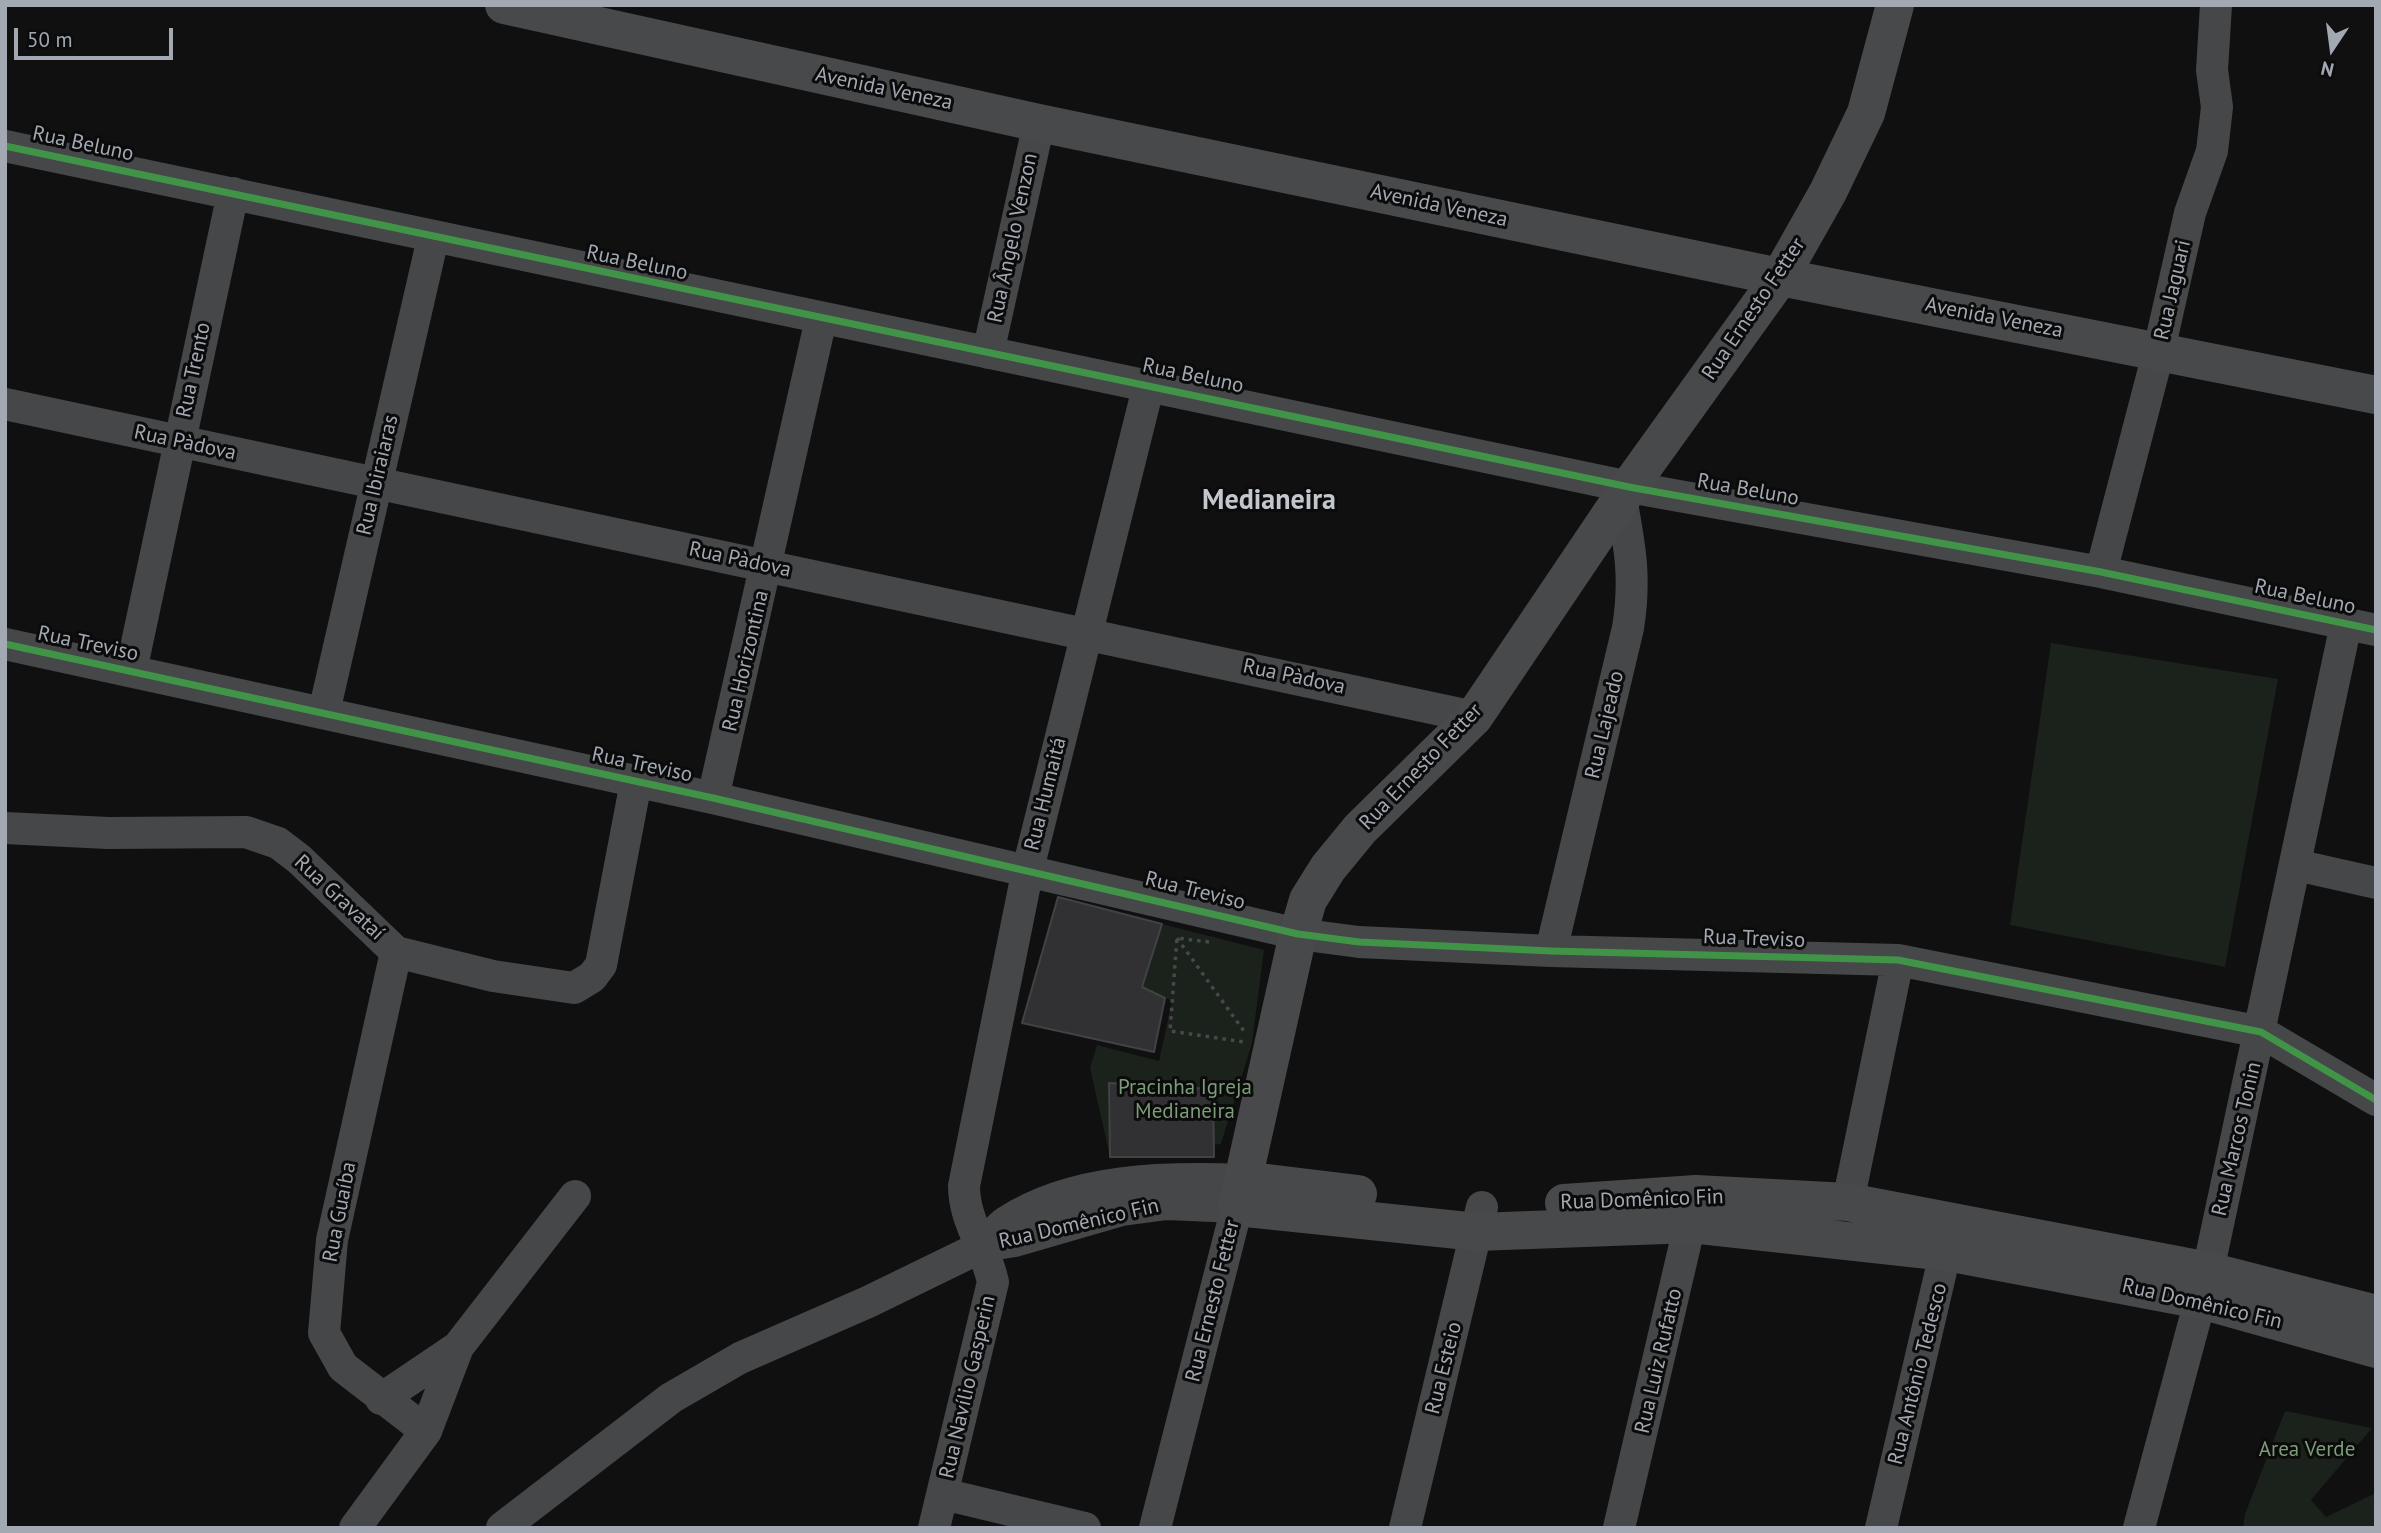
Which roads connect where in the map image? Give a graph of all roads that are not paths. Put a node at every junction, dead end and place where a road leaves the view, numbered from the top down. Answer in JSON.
{"nodes":[{"id":1,"x":504,"y":5,"type":"edge"},
{"id":2,"x":1895,"y":5,"type":"edge"},
{"id":3,"x":2216,"y":5,"type":"edge"},
{"id":4,"x":604,"y":12,"type":"edge"},
{"id":5,"x":919,"y":83,"type":"junction"},
{"id":6,"x":1039,"y":123,"type":"junction"},
{"id":7,"x":5,"y":146,"type":"edge"},
{"id":8,"x":233,"y":193,"type":"junction"},
{"id":9,"x":433,"y":238,"type":"junction"},
{"id":10,"x":1786,"y":268,"type":"junction"},
{"id":11,"x":821,"y":319,"type":"junction"},
{"id":12,"x":2160,"y":342,"type":"junction"},
{"id":13,"x":988,"y":353,"type":"junction"},
{"id":14,"x":2376,"y":372,"type":"edge"},
{"id":15,"x":1149,"y":384,"type":"junction"},
{"id":16,"x":2376,"y":395,"type":"edge"},
{"id":17,"x":5,"y":404,"type":"edge"},
{"id":18,"x":179,"y":441,"type":"junction"},
{"id":19,"x":376,"y":484,"type":"junction"},
{"id":20,"x":1625,"y":492,"type":"junction"},
{"id":21,"x":768,"y":565,"type":"junction"},
{"id":22,"x":2101,"y":572,"type":"junction"},
{"id":23,"x":2361,"y":627,"type":"edge"},
{"id":24,"x":1085,"y":632,"type":"junction"},
{"id":25,"x":5,"y":644,"type":"edge"},
{"id":26,"x":131,"y":671,"type":"junction"},
{"id":27,"x":324,"y":712,"type":"junction"},
{"id":28,"x":1474,"y":717,"type":"junction"},
{"id":29,"x":636,"y":782,"type":"junction"},
{"id":30,"x":713,"y":798,"type":"junction"},
{"id":31,"x":5,"y":828,"type":"edge"},
{"id":32,"x":2295,"y":865,"type":"junction"},
{"id":33,"x":1028,"y":869,"type":"junction"},
{"id":34,"x":2376,"y":883,"type":"edge"},
{"id":35,"x":1298,"y":934,"type":"junction"},
{"id":36,"x":1551,"y":951,"type":"junction"},
{"id":37,"x":396,"y":952,"type":"junction"},
{"id":38,"x":1898,"y":960,"type":"junction"},
{"id":39,"x":2261,"y":1032,"type":"junction"},
{"id":40,"x":2376,"y":1100,"type":"edge"},
{"id":41,"x":1240,"y":1193,"type":"junction"},
{"id":42,"x":575,"y":1196,"type":"dead end"},
{"id":43,"x":1848,"y":1202,"type":"junction"},
{"id":44,"x":1694,"y":1209,"type":"junction"},
{"id":45,"x":1480,"y":1220,"type":"junction"},
{"id":46,"x":1950,"y":1236,"type":"junction"},
{"id":47,"x":983,"y":1246,"type":"junction"},
{"id":48,"x":2204,"y":1285,"type":"junction"},
{"id":49,"x":2376,"y":1314,"type":"edge"},
{"id":50,"x":458,"y":1347,"type":"junction"},
{"id":51,"x":2376,"y":1349,"type":"edge"},
{"id":52,"x":381,"y":1399,"type":"junction"},
{"id":53,"x":426,"y":1431,"type":"junction"},
{"id":54,"x":943,"y":1494,"type":"junction"},
{"id":55,"x":355,"y":1528,"type":"edge"},
{"id":56,"x":502,"y":1528,"type":"edge"},
{"id":57,"x":934,"y":1528,"type":"edge"},
{"id":58,"x":1085,"y":1528,"type":"edge"},
{"id":59,"x":1155,"y":1528,"type":"edge"},
{"id":60,"x":1405,"y":1528,"type":"edge"},
{"id":61,"x":1619,"y":1528,"type":"edge"},
{"id":62,"x":1881,"y":1528,"type":"edge"},
{"id":63,"x":2139,"y":1528,"type":"edge"}],
"edges":[{"from":1,"to":4,"type":"main road","name":"Avenida Veneza"},
{"from":2,"to":10,"type":"main road","name":"Rua Ernesto Fetter"},
{"from":3,"to":12,"type":"street","name":"Rua Jaguari"},
{"from":4,"to":5,"type":"main road","name":"Avenida Veneza"},
{"from":5,"to":6,"type":"main road","name":"Avenida Veneza"},
{"from":5,"to":10,"type":"main road","name":"Avenida Veneza"},
{"from":6,"to":10,"type":"main road","name":"Avenida Veneza"},
{"from":6,"to":13,"type":"street","name":"Rua Ângelo Venzon"},
{"from":7,"to":8,"type":"street","name":"Rua Beluno"},
{"from":8,"to":9,"type":"street","name":"Rua Beluno"},
{"from":8,"to":18,"type":"street","name":"Rua Trento"},
{"from":9,"to":11,"type":"street","name":"Rua Beluno"},
{"from":9,"to":19,"type":"street","name":"Rua Ibiraiaras"},
{"from":10,"to":12,"type":"main road","name":"Avenida Veneza"},
{"from":10,"to":20,"type":"main road","name":"Rua Ernesto Fetter"},
{"from":11,"to":13,"type":"street","name":"Rua Beluno"},
{"from":11,"to":21,"type":"street","name":"Rua Horizontina"},
{"from":12,"to":14,"type":"main road","name":"Avenida Veneza"},
{"from":12,"to":16,"type":"main road","name":"Avenida Veneza"},
{"from":12,"to":22,"type":"street","name":"Rua Jaguari"},
{"from":13,"to":15,"type":"street","name":"Rua Beluno"},
{"from":15,"to":20,"type":"street","name":"Rua Beluno"},
{"from":15,"to":24,"type":"street","name":"Rua Humaitá"},
{"from":17,"to":18,"type":"street","name":"Rua Pàdova"},
{"from":18,"to":19,"type":"street","name":"Rua Pàdova"},
{"from":18,"to":26,"type":"street","name":"Rua Trento"},
{"from":19,"to":21,"type":"street","name":"Rua Pàdova"},
{"from":19,"to":27,"type":"street","name":"Rua Ibiraiaras"},
{"from":20,"to":22,"type":"street","name":"Rua Beluno"},
{"from":20,"to":28,"type":"main road","name":"Rua Ernesto Fetter"},
{"from":20,"to":36,"type":"street","name":"Rua Lajeado"},
{"from":21,"to":24,"type":"street","name":"Rua Pàdova"},
{"from":21,"to":30,"type":"street","name":"Rua Horizontina"},
{"from":22,"to":23,"type":"street","name":"Rua Beluno"},
{"from":23,"to":32,"type":"street","name":"Rua Marcos Tonin"},
{"from":24,"to":28,"type":"street","name":"Rua Pàdova"},
{"from":24,"to":33,"type":"street","name":"Rua Humaitá"},
{"from":25,"to":26,"type":"street","name":"Rua Treviso"},
{"from":26,"to":27,"type":"street","name":"Rua Treviso"},
{"from":27,"to":29,"type":"street","name":"Rua Treviso"},
{"from":28,"to":35,"type":"main road","name":"Rua Ernesto Fetter"},
{"from":29,"to":30,"type":"street","name":"Rua Treviso"},
{"from":29,"to":37,"type":"street","name":"Rua Gravataí"},
{"from":30,"to":33,"type":"street","name":"Rua Treviso"},
{"from":31,"to":37,"type":"street","name":"Rua Gravataí"},
{"from":32,"to":34,"type":"street"},
{"from":32,"to":39,"type":"street","name":"Rua Marcos Tonin"},
{"from":33,"to":35,"type":"street","name":"Rua Treviso"},
{"from":33,"to":47,"type":"street","name":"Rua Humaitá"},
{"from":35,"to":36,"type":"street","name":"Rua Treviso"},
{"from":35,"to":41,"type":"main road","name":"Rua Ernesto Fetter"},
{"from":36,"to":38,"type":"street","name":"Rua Treviso"},
{"from":37,"to":52,"type":"street","name":"Rua Guaíba"},
{"from":38,"to":39,"type":"street","name":"Rua Treviso"},
{"from":38,"to":43,"type":"street"},
{"from":39,"to":40,"type":"street","name":"Rua Treviso"},
{"from":39,"to":48,"type":"street","name":"Rua Marcos Tonin"},
{"from":41,"to":45,"type":"main road","name":"Rua Domênico Fin"},
{"from":41,"to":47,"type":"street","name":"Rua Domênico Fin"},
{"from":41,"to":59,"type":"street","name":"Rua Ernesto Fetter"},
{"from":42,"to":50,"type":"street"},
{"from":43,"to":44,"type":"main road","name":"Rua Domênico Fin"},
{"from":43,"to":46,"type":"main road","name":"Rua Domênico Fin"},
{"from":44,"to":45,"type":"main road","name":"Rua Domênico Fin"},
{"from":44,"to":46,"type":"main road","name":"Rua Domênico Fin"},
{"from":44,"to":61,"type":"street","name":"Rua Luiz Rufatto"},
{"from":45,"to":60,"type":"street","name":"Rua Esteio"},
{"from":46,"to":48,"type":"main road","name":"Rua Domênico Fin"},
{"from":46,"to":62,"type":"street","name":"Rua Antônio Tedesco"},
{"from":47,"to":54,"type":"street","name":"Rua Navílio Gasperin"},
{"from":47,"to":56,"type":"street","name":"Rua Domênico Fin"},
{"from":48,"to":49,"type":"main road","name":"Rua Domênico Fin"},
{"from":48,"to":51,"type":"main road","name":"Rua Domênico Fin"},
{"from":48,"to":63,"type":"street","name":"Rua Marcos Tonin"},
{"from":50,"to":52,"type":"street"},
{"from":50,"to":53,"type":"street"},
{"from":52,"to":53,"type":"street","name":"Rua Guaíba"},
{"from":53,"to":55,"type":"street"},
{"from":54,"to":57,"type":"street","name":"Rua Navílio Gasperin"},
{"from":54,"to":58,"type":"street"}]}
